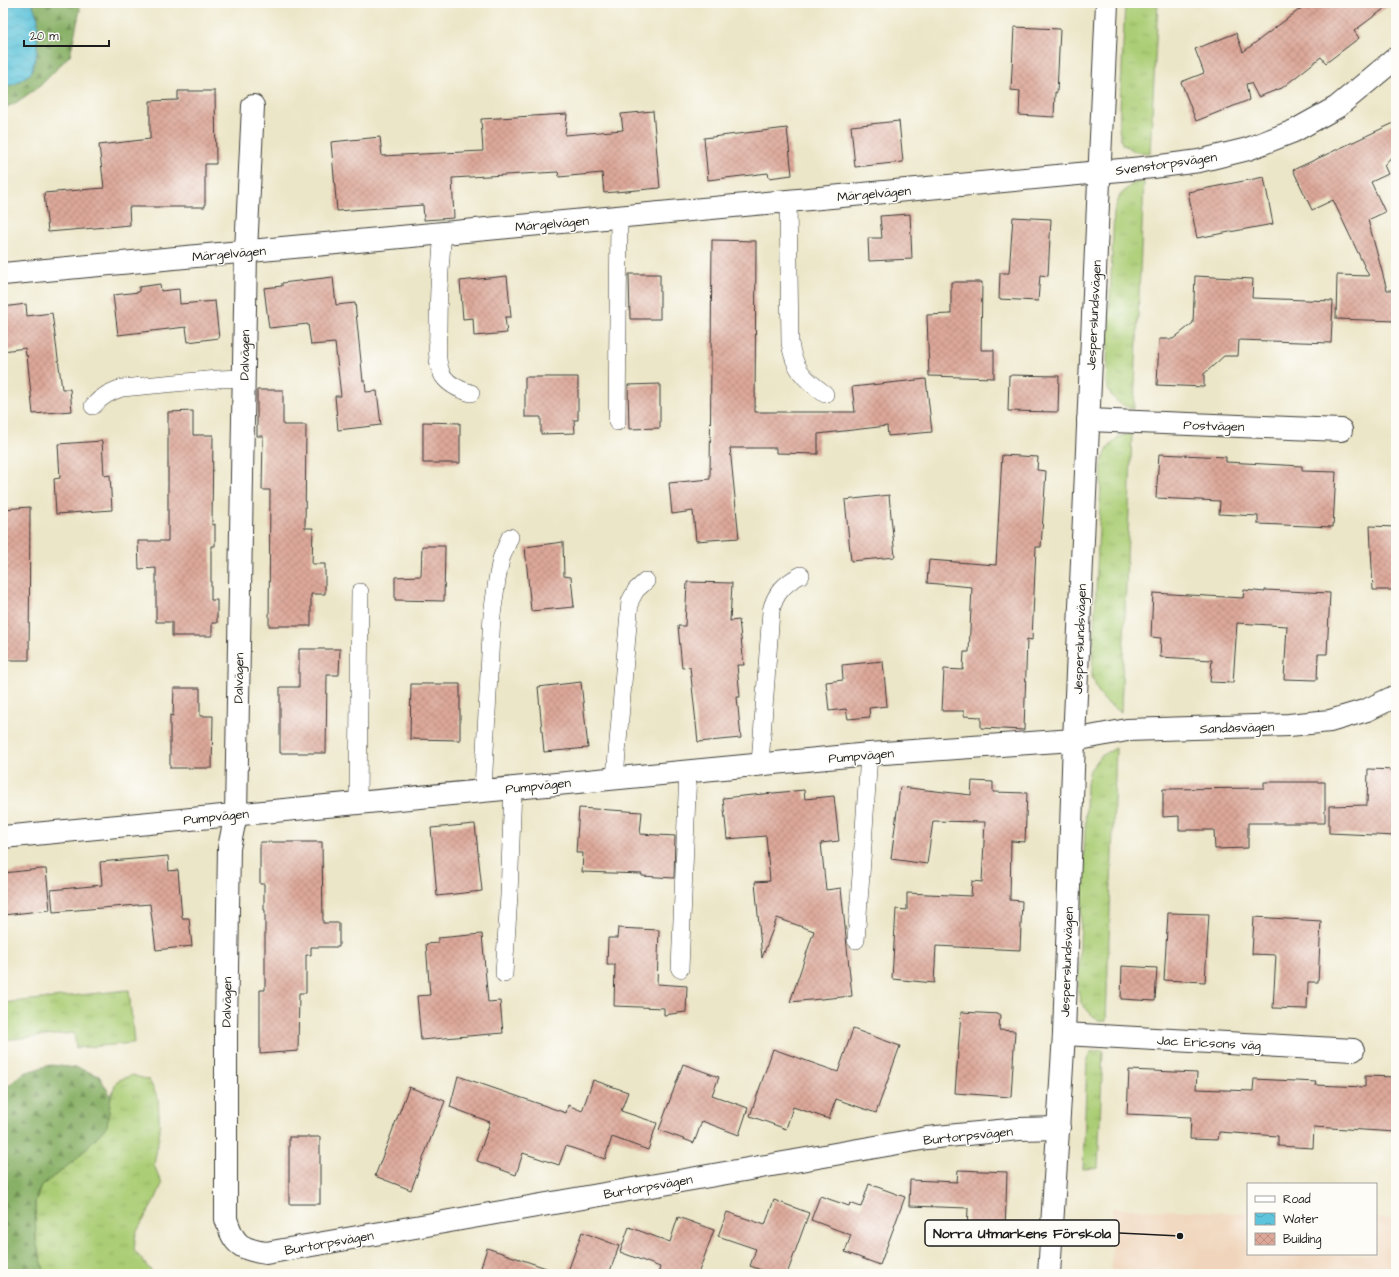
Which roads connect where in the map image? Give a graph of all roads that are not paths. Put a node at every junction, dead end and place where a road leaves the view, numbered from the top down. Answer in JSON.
{"nodes":[{"id":1,"x":1107,"y":3,"type":"edge"},
{"id":2,"x":1396,"y":58,"type":"edge"},
{"id":3,"x":253,"y":106,"type":"dead end"},
{"id":4,"x":1100,"y":172,"type":"junction"},
{"id":5,"x":788,"y":201,"type":"junction"},
{"id":6,"x":619,"y":217,"type":"junction"},
{"id":7,"x":443,"y":233,"type":"junction"},
{"id":8,"x":246,"y":252,"type":"junction"},
{"id":9,"x":3,"y":274,"type":"edge"},
{"id":10,"x":244,"y":378,"type":"junction"},
{"id":11,"x":471,"y":393,"type":"dead end"},
{"id":12,"x":825,"y":394,"type":"dead end"},
{"id":13,"x":93,"y":406,"type":"dead end"},
{"id":14,"x":1088,"y":420,"type":"junction"},
{"id":15,"x":617,"y":422,"type":"dead end"},
{"id":16,"x":1341,"y":430,"type":"dead end"},
{"id":17,"x":510,"y":537,"type":"dead end"},
{"id":18,"x":801,"y":575,"type":"dead end"},
{"id":19,"x":646,"y":581,"type":"dead end"},
{"id":20,"x":360,"y":592,"type":"dead end"},
{"id":21,"x":1396,"y":696,"type":"edge"},
{"id":22,"x":1074,"y":740,"type":"junction"},
{"id":23,"x":868,"y":754,"type":"junction"},
{"id":24,"x":760,"y":764,"type":"junction"},
{"id":25,"x":688,"y":770,"type":"junction"},
{"id":26,"x":615,"y":777,"type":"junction"},
{"id":27,"x":513,"y":787,"type":"junction"},
{"id":28,"x":482,"y":790,"type":"junction"},
{"id":29,"x":358,"y":802,"type":"junction"},
{"id":30,"x":236,"y":814,"type":"junction"},
{"id":31,"x":3,"y":837,"type":"edge"},
{"id":32,"x":856,"y":940,"type":"dead end"},
{"id":33,"x":680,"y":969,"type":"dead end"},
{"id":34,"x":504,"y":974,"type":"dead end"},
{"id":35,"x":1064,"y":1034,"type":"junction"},
{"id":36,"x":1353,"y":1050,"type":"dead end"},
{"id":37,"x":1059,"y":1128,"type":"junction"},
{"id":38,"x":240,"y":1246,"type":"joint"},
{"id":39,"x":1050,"y":1274,"type":"edge"}],
"edges":[{"from":1,"to":4,"type":"street","name":"Jesperslundsvägen"},
{"from":2,"to":4,"type":"street","name":"Svenstorpsvägen"},
{"from":3,"to":8,"type":"street","name":"Dalvägen"},
{"from":4,"to":5,"type":"street","name":"Märgelvägen"},
{"from":4,"to":14,"type":"street","name":"Jesperslundsvägen"},
{"from":5,"to":6,"type":"street","name":"Märgelvägen"},
{"from":5,"to":12,"type":"lane"},
{"from":6,"to":7,"type":"street","name":"Märgelvägen"},
{"from":6,"to":15,"type":"lane"},
{"from":7,"to":8,"type":"street","name":"Märgelvägen"},
{"from":7,"to":11,"type":"lane"},
{"from":8,"to":9,"type":"street","name":"Märgelvägen"},
{"from":8,"to":10,"type":"street","name":"Dalvägen"},
{"from":10,"to":13,"type":"lane"},
{"from":10,"to":30,"type":"street","name":"Dalvägen"},
{"from":14,"to":16,"type":"street","name":"Postvägen"},
{"from":14,"to":22,"type":"street","name":"Jesperslundsvägen"},
{"from":17,"to":28,"type":"lane"},
{"from":18,"to":24,"type":"lane"},
{"from":19,"to":26,"type":"lane"},
{"from":20,"to":29,"type":"lane"},
{"from":21,"to":22,"type":"street","name":"Sandåsvägen"},
{"from":22,"to":23,"type":"street","name":"Pumpvägen"},
{"from":22,"to":35,"type":"street","name":"Jesperslundsvägen"},
{"from":23,"to":24,"type":"street","name":"Pumpvägen"},
{"from":23,"to":32,"type":"lane"},
{"from":24,"to":25,"type":"street","name":"Pumpvägen"},
{"from":25,"to":26,"type":"street","name":"Pumpvägen"},
{"from":25,"to":33,"type":"lane"},
{"from":26,"to":27,"type":"street","name":"Pumpvägen"},
{"from":27,"to":28,"type":"street","name":"Pumpvägen"},
{"from":27,"to":34,"type":"lane"},
{"from":28,"to":29,"type":"street","name":"Pumpvägen"},
{"from":29,"to":30,"type":"street","name":"Pumpvägen"},
{"from":30,"to":31,"type":"street","name":"Pumpvägen"},
{"from":30,"to":38,"type":"street","name":"Dalvägen"},
{"from":35,"to":36,"type":"street","name":"Jac Ericsons väg"},
{"from":35,"to":37,"type":"street","name":"Jesperslundsvägen"},
{"from":37,"to":38,"type":"street","name":"Burtorpsvägen"},
{"from":37,"to":39,"type":"street","name":"Jesperslundsvägen"}]}
